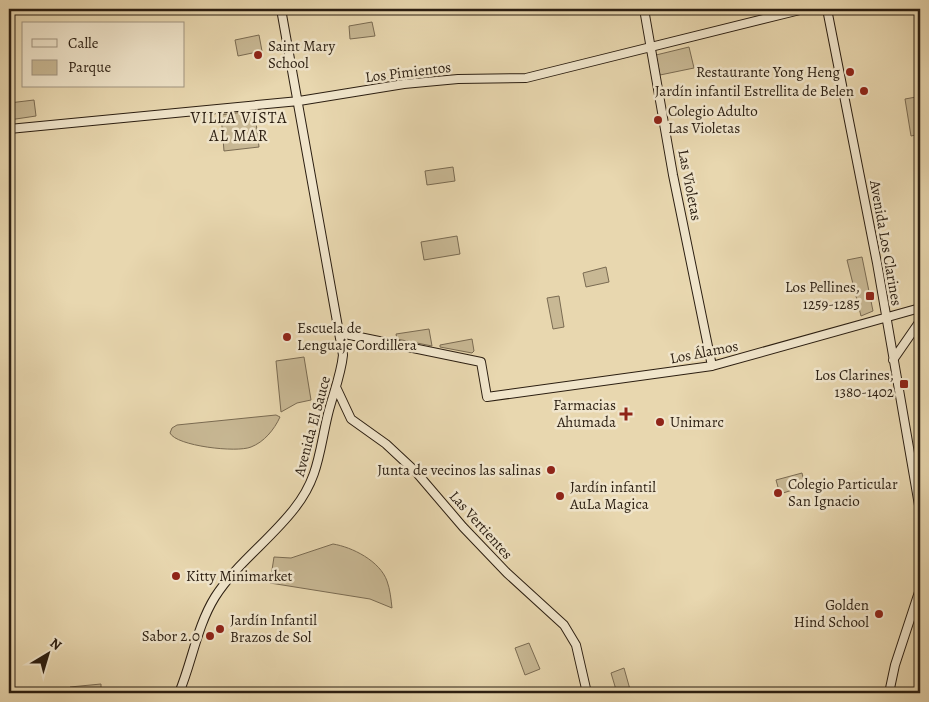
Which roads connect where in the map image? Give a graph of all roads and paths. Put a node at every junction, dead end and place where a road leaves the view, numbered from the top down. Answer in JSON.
{"nodes":[{"id":1,"x":281,"y":9,"type":"edge"},
{"id":2,"x":644,"y":9,"type":"edge"},
{"id":3,"x":804,"y":9,"type":"edge"},
{"id":4,"x":827,"y":9,"type":"edge"},
{"id":5,"x":652,"y":47,"type":"junction"},
{"id":6,"x":299,"y":101,"type":"junction"},
{"id":7,"x":9,"y":130,"type":"edge"},
{"id":8,"x":920,"y":308,"type":"edge"},
{"id":9,"x":886,"y":318,"type":"junction"},
{"id":10,"x":920,"y":321,"type":"edge"},
{"id":11,"x":340,"y":333,"type":"junction"},
{"id":12,"x":893,"y":360,"type":"junction"},
{"id":13,"x":712,"y":366,"type":"junction"},
{"id":14,"x":336,"y":387,"type":"junction"},
{"id":15,"x":920,"y":511,"type":"edge"},
{"id":16,"x":920,"y":589,"type":"edge"},
{"id":17,"x":179,"y":693,"type":"edge"},
{"id":18,"x":587,"y":693,"type":"edge"},
{"id":19,"x":889,"y":693,"type":"edge"}],
"edges":[{"from":1,"to":6,"type":"street","name":"Avenida El Sauce"},
{"from":2,"to":5,"type":"street","name":"Las Violetas"},
{"from":3,"to":5,"type":"street","name":"Los Pimientos"},
{"from":4,"to":9,"type":"street","name":"Avenida Los Clarines"},
{"from":5,"to":6,"type":"street","name":"Los Pimientos"},
{"from":5,"to":13,"type":"street","name":"Las Violetas"},
{"from":6,"to":7,"type":"street","name":"Los Pimientos"},
{"from":6,"to":11,"type":"street","name":"Avenida El Sauce"},
{"from":8,"to":9,"type":"street","name":"Los Álamos"},
{"from":9,"to":12,"type":"street","name":"Avenida Los Clarines"},
{"from":9,"to":13,"type":"street","name":"Los Álamos"},
{"from":10,"to":12,"type":"street"},
{"from":11,"to":13,"type":"street","name":"Los Álamos"},
{"from":11,"to":14,"type":"street","name":"Avenida El Sauce"},
{"from":12,"to":15,"type":"street","name":"Avenida Los Clarines"},
{"from":14,"to":17,"type":"street","name":"Avenida El Sauce"},
{"from":14,"to":18,"type":"street","name":"Las Vertientes"},
{"from":16,"to":19,"type":"street"}]}
